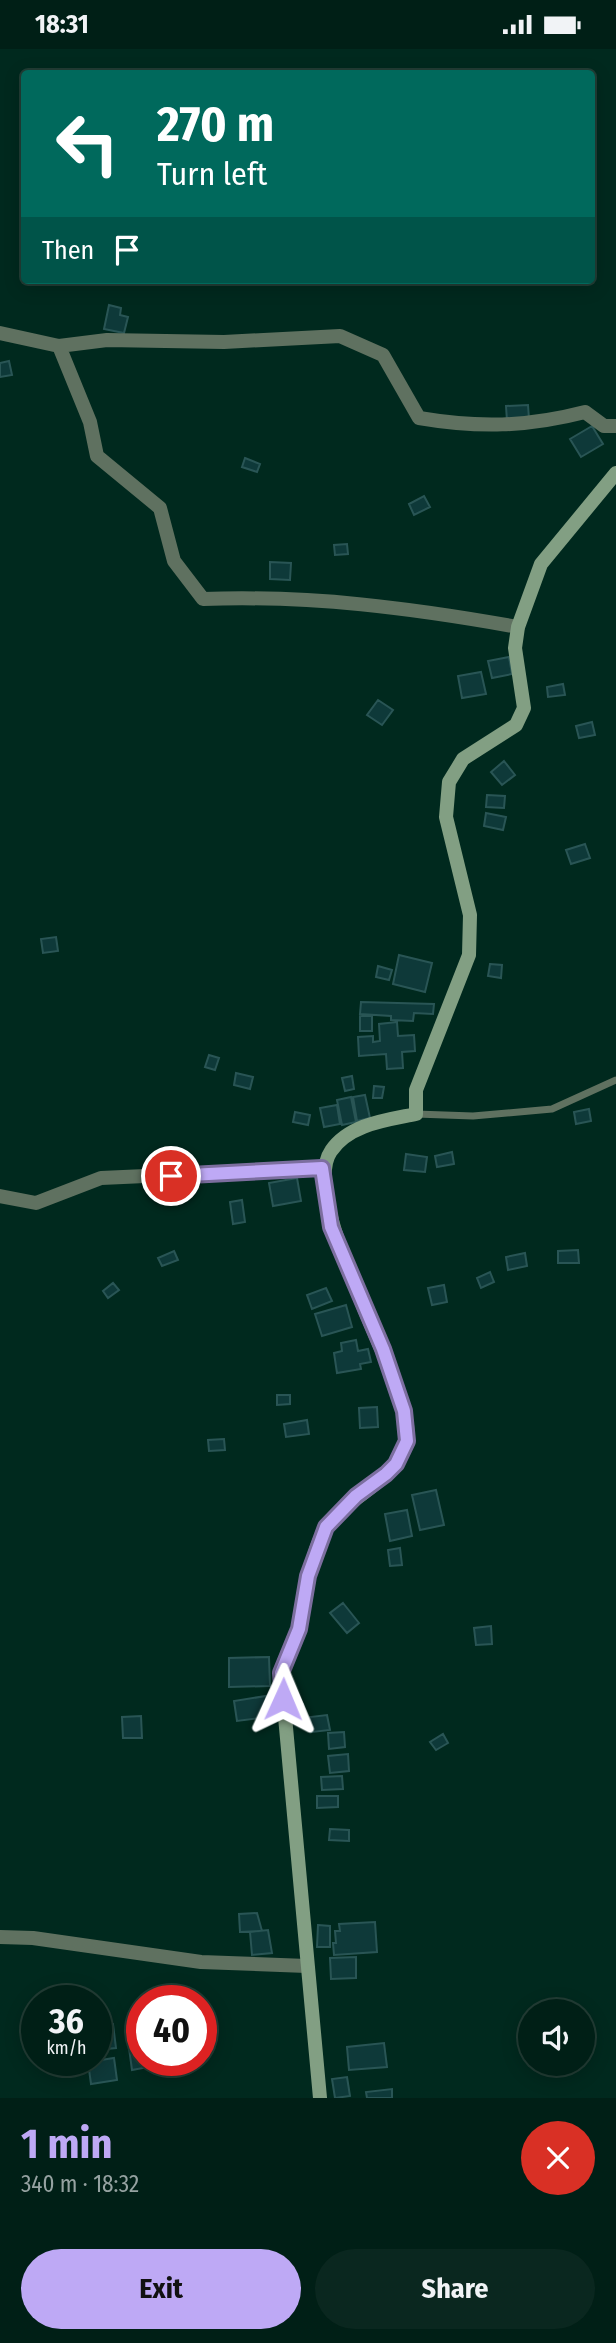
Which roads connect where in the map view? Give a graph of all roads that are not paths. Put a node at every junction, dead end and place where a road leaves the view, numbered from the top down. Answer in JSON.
{"nodes":[{"id":1,"x":0,"y":333,"type":"edge"},
{"id":2,"x":59,"y":346,"type":"junction"},
{"id":3,"x":616,"y":425,"type":"edge"},
{"id":4,"x":616,"y":473,"type":"edge"},
{"id":5,"x":518,"y":627,"type":"junction"},
{"id":6,"x":616,"y":1080,"type":"edge"},
{"id":7,"x":416,"y":1114,"type":"junction"},
{"id":8,"x":322,"y":1168,"type":"junction"},
{"id":9,"x":0,"y":1196,"type":"edge"},
{"id":10,"x":0,"y":1937,"type":"edge"},
{"id":11,"x":307,"y":1966,"type":"junction"},
{"id":12,"x":320,"y":2098,"type":"edge"}],
"edges":[{"from":1,"to":2,"type":"street"},
{"from":2,"to":3,"type":"street"},
{"from":2,"to":5,"type":"street"},
{"from":4,"to":5,"type":"street"},
{"from":5,"to":7,"type":"street"},
{"from":6,"to":7,"type":"lane"},
{"from":7,"to":8,"type":"street"},
{"from":8,"to":9,"type":"street"},
{"from":8,"to":11,"type":"street"},
{"from":10,"to":11,"type":"street"},
{"from":11,"to":12,"type":"street"}]}
